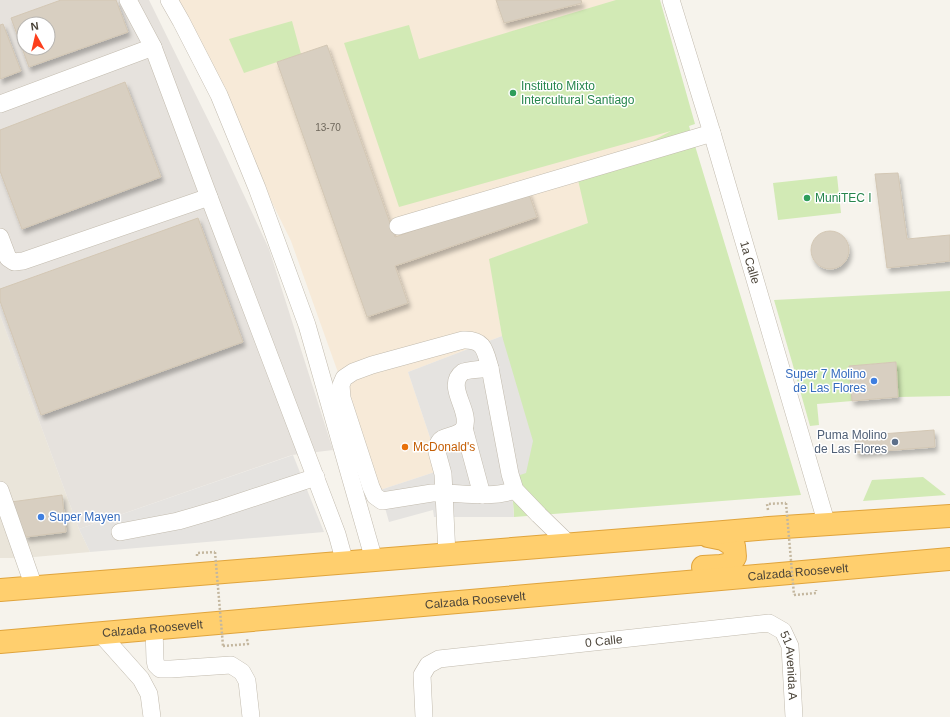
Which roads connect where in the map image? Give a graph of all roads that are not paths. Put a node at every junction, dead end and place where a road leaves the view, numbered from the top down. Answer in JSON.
{"nodes":[{"id":1,"x":128,"y":0,"type":"edge"},
{"id":2,"x":169,"y":0,"type":"edge"},
{"id":3,"x":671,"y":0,"type":"edge"},
{"id":4,"x":153,"y":47,"type":"junction"},
{"id":5,"x":0,"y":104,"type":"edge"},
{"id":6,"x":712,"y":133,"type":"junction"},
{"id":7,"x":209,"y":197,"type":"junction"},
{"id":8,"x":398,"y":226,"type":"dead end"},
{"id":9,"x":0,"y":238,"type":"edge"},
{"id":10,"x":490,"y":368,"type":"junction"},
{"id":11,"x":464,"y":428,"type":"junction"},
{"id":12,"x":316,"y":477,"type":"junction"},
{"id":13,"x":0,"y":490,"type":"edge"},
{"id":14,"x":516,"y":490,"type":"junction"},
{"id":15,"x":444,"y":494,"type":"junction"},
{"id":16,"x":482,"y":495,"type":"junction"},
{"id":17,"x":950,"y":516,"type":"edge"},
{"id":18,"x":827,"y":525,"type":"junction"},
{"id":19,"x":120,"y":532,"type":"dead end"},
{"id":20,"x":700,"y":534,"type":"junction"},
{"id":21,"x":570,"y":545,"type":"junction"},
{"id":22,"x":447,"y":555,"type":"junction"},
{"id":23,"x":950,"y":559,"type":"edge"},
{"id":24,"x":374,"y":560,"type":"junction"},
{"id":25,"x":345,"y":563,"type":"junction"},
{"id":26,"x":34,"y":587,"type":"junction"},
{"id":27,"x":0,"y":590,"type":"edge"},
{"id":28,"x":260,"y":619,"type":"junction"},
{"id":29,"x":769,"y":623,"type":"joint"},
{"id":30,"x":154,"y":628,"type":"junction"},
{"id":31,"x":100,"y":633,"type":"junction"},
{"id":32,"x":0,"y":642,"type":"edge"},
{"id":33,"x":160,"y":669,"type":"junction"},
{"id":34,"x":141,"y":679,"type":"junction"},
{"id":35,"x":152,"y":717,"type":"edge"},
{"id":36,"x":251,"y":717,"type":"edge"},
{"id":37,"x":424,"y":717,"type":"edge"},
{"id":38,"x":794,"y":717,"type":"edge"}],
"edges":[{"from":1,"to":4,"type":"street"},
{"from":2,"to":24,"type":"street"},
{"from":3,"to":6,"type":"street","name":"1a Calle"},
{"from":4,"to":5,"type":"street"},
{"from":4,"to":7,"type":"street"},
{"from":6,"to":8,"type":"street"},
{"from":6,"to":18,"type":"street","name":"1a Calle"},
{"from":7,"to":9,"type":"street"},
{"from":7,"to":12,"type":"street"},
{"from":10,"to":11,"type":"street"},
{"from":10,"to":14,"type":"street"},
{"from":10,"to":15,"type":"street"},
{"from":11,"to":15,"type":"street"},
{"from":11,"to":16,"type":"street"},
{"from":12,"to":19,"type":"street"},
{"from":12,"to":25,"type":"street"},
{"from":13,"to":26,"type":"street"},
{"from":14,"to":16,"type":"street"},
{"from":14,"to":21,"type":"street"},
{"from":15,"to":16,"type":"street"},
{"from":15,"to":22,"type":"street"},
{"from":17,"to":18,"type":"highway"},
{"from":18,"to":20,"type":"highway"},
{"from":20,"to":21,"type":"highway"},
{"from":20,"to":28,"type":"highway"},
{"from":21,"to":22,"type":"highway"},
{"from":22,"to":24,"type":"highway"},
{"from":23,"to":28,"type":"highway","name":"Calzada Roosevelt"},
{"from":24,"to":25,"type":"highway"},
{"from":25,"to":26,"type":"highway"},
{"from":26,"to":27,"type":"highway"},
{"from":28,"to":30,"type":"highway","name":"Calzada Roosevelt"},
{"from":29,"to":37,"type":"street","name":"0 Calle"},
{"from":29,"to":38,"type":"street","name":"51 Avenida A"},
{"from":30,"to":31,"type":"highway","name":"Calzada Roosevelt"},
{"from":30,"to":33,"type":"street"},
{"from":31,"to":32,"type":"highway","name":"Calzada Roosevelt"},
{"from":31,"to":34,"type":"street"},
{"from":33,"to":34,"type":"street"},
{"from":33,"to":36,"type":"street"},
{"from":34,"to":35,"type":"street"}]}
